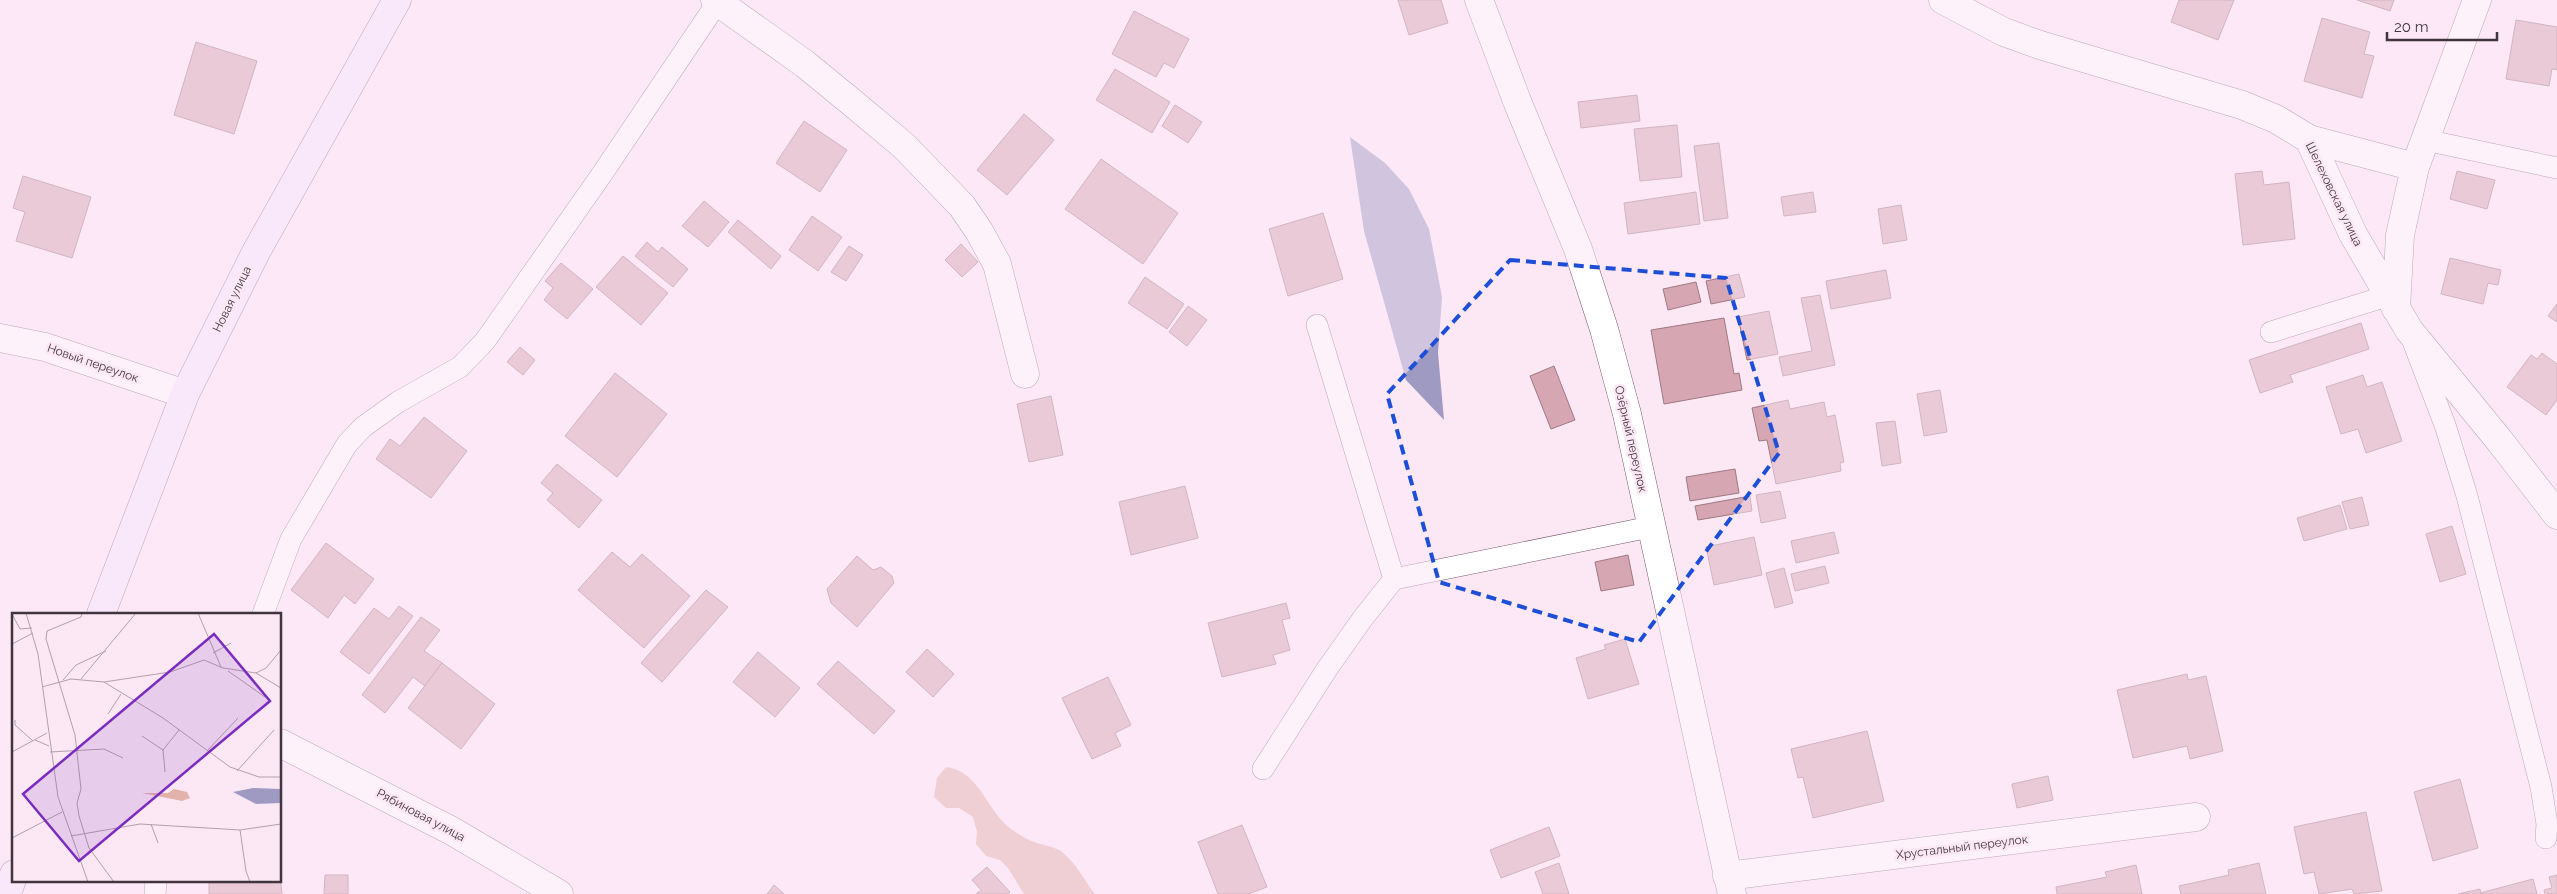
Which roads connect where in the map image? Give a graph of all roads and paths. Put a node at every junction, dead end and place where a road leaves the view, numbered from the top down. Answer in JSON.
{"nodes":[{"id":1,"x":397,"y":0,"type":"edge"},
{"id":2,"x":1479,"y":0,"type":"edge"},
{"id":3,"x":1942,"y":0,"type":"edge"},
{"id":4,"x":2477,"y":0,"type":"edge"},
{"id":5,"x":717,"y":1,"type":"edge"},
{"id":6,"x":2309,"y":139,"type":"junction"},
{"id":7,"x":2424,"y":140,"type":"junction"},
{"id":8,"x":2415,"y":167,"type":"junction"},
{"id":9,"x":2557,"y":168,"type":"edge"},
{"id":10,"x":2398,"y":312,"type":"junction"},
{"id":11,"x":1317,"y":324,"type":"dead end"},
{"id":12,"x":2271,"y":332,"type":"dead end"},
{"id":13,"x":0,"y":338,"type":"edge"},
{"id":14,"x":1024,"y":374,"type":"dead end"},
{"id":15,"x":185,"y":394,"type":"junction"},
{"id":16,"x":2557,"y":515,"type":"edge"},
{"id":17,"x":1650,"y":527,"type":"junction"},
{"id":18,"x":1394,"y":579,"type":"junction"},
{"id":19,"x":100,"y":613,"type":"edge"},
{"id":20,"x":262,"y":613,"type":"edge"},
{"id":21,"x":281,"y":744,"type":"edge"},
{"id":22,"x":1263,"y":769,"type":"dead end"},
{"id":23,"x":2196,"y":817,"type":"dead end"},
{"id":24,"x":2546,"y":838,"type":"dead end"},
{"id":25,"x":12,"y":880,"type":"edge"},
{"id":26,"x":1729,"y":885,"type":"edge"},
{"id":27,"x":7,"y":894,"type":"edge"},
{"id":28,"x":559,"y":894,"type":"edge"}],
"edges":[{"from":1,"to":15,"type":"main road","name":"Новая улица"},
{"from":2,"to":17,"type":"street","name":"Озёрный переулок"},
{"from":3,"to":6,"type":"street","name":"Шелеховская улица"},
{"from":4,"to":7,"type":"street"},
{"from":5,"to":14,"type":"street"},
{"from":5,"to":20,"type":"lane"},
{"from":6,"to":8,"type":"street"},
{"from":6,"to":10,"type":"street","name":"Шелеховская улица"},
{"from":7,"to":8,"type":"street"},
{"from":7,"to":9,"type":"lane"},
{"from":8,"to":10,"type":"street"},
{"from":10,"to":12,"type":"lane"},
{"from":10,"to":16,"type":"street","name":"Шелеховская улица"},
{"from":10,"to":24,"type":"lane"},
{"from":11,"to":18,"type":"lane"},
{"from":13,"to":15,"type":"street","name":"Новый переулок"},
{"from":15,"to":19,"type":"main road","name":"Новая улица"},
{"from":17,"to":18,"type":"lane"},
{"from":17,"to":26,"type":"street","name":"Озёрный переулок"},
{"from":18,"to":22,"type":"lane"},
{"from":21,"to":28,"type":"street","name":"Рябиновая улица"},
{"from":23,"to":26,"type":"street","name":"Хрустальный переулок"},
{"from":25,"to":27,"type":"main road"}]}
